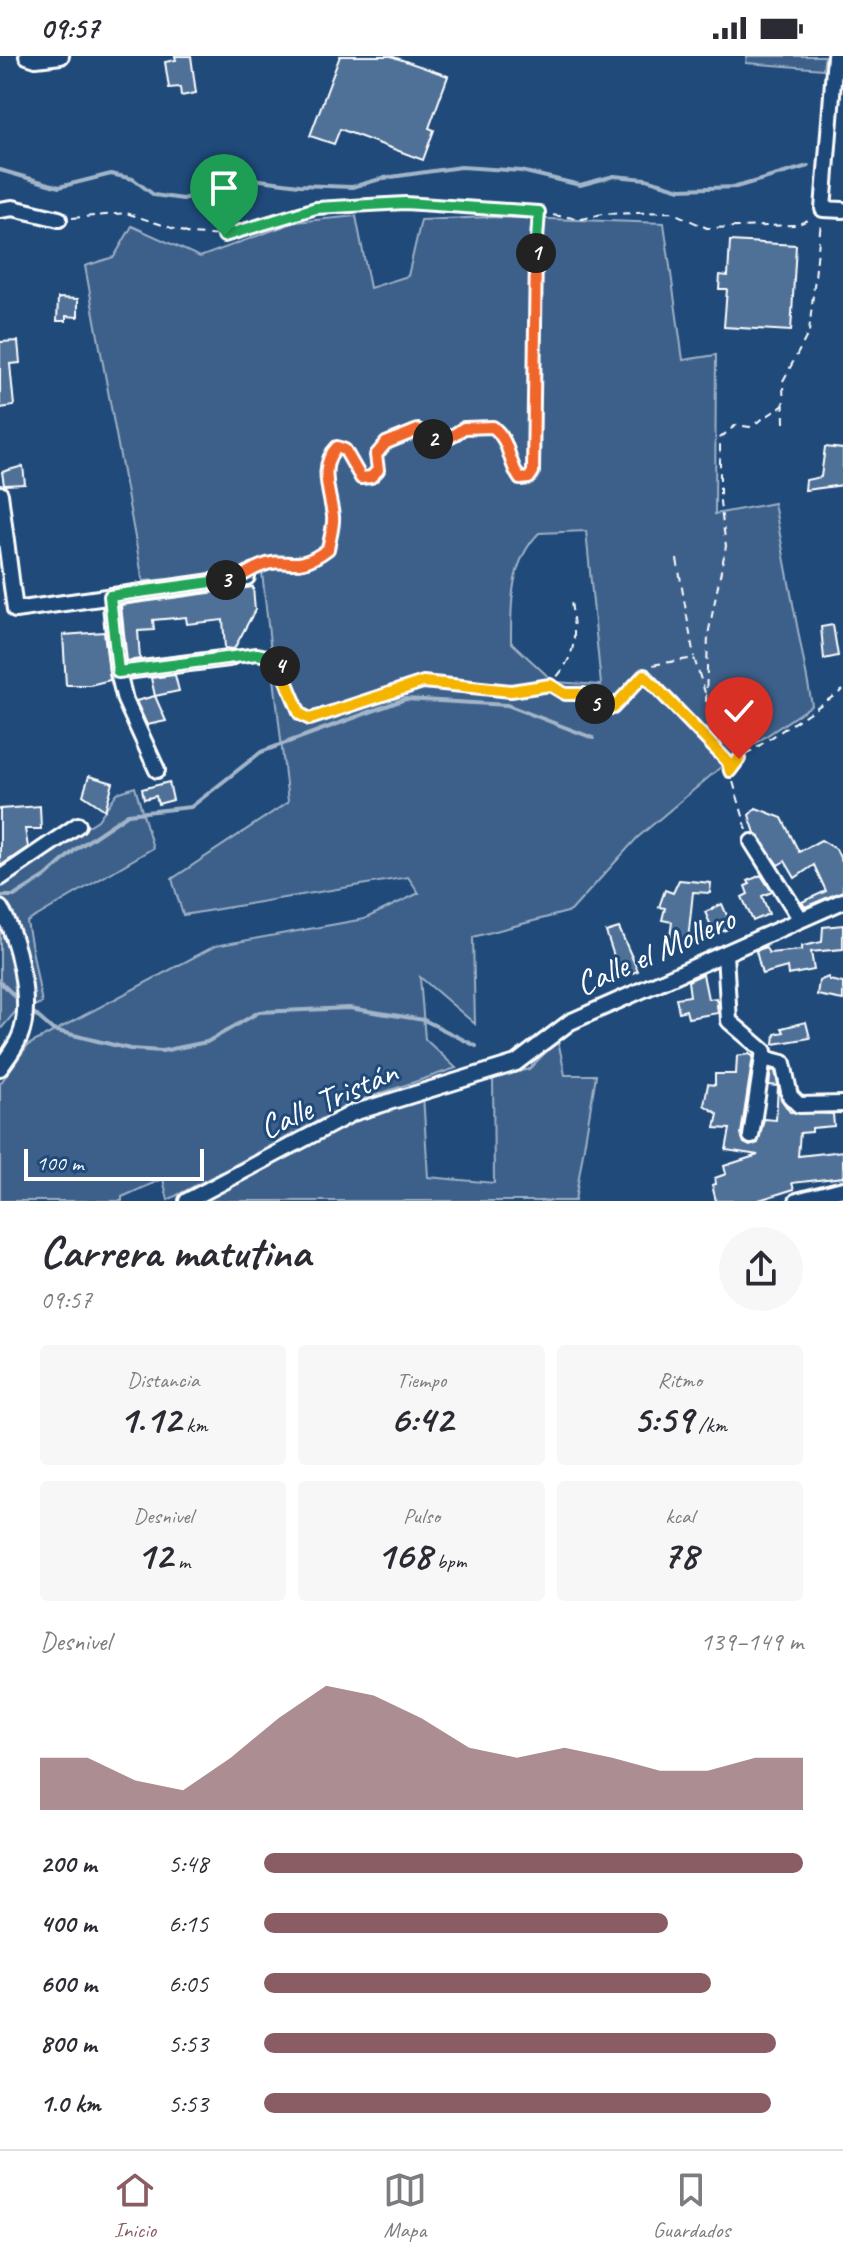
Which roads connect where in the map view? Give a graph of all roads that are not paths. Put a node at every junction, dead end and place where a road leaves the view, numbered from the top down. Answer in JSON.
{"nodes":[{"id":1,"x":27,"y":56,"type":"edge"},
{"id":2,"x":61,"y":56,"type":"edge"},
{"id":3,"x":835,"y":56,"type":"edge"},
{"id":4,"x":836,"y":124,"type":"edge"},
{"id":5,"x":0,"y":210,"type":"edge"},
{"id":6,"x":843,"y":210,"type":"edge"},
{"id":7,"x":59,"y":219,"type":"road end"},
{"id":8,"x":0,"y":494,"type":"edge"},
{"id":9,"x":247,"y":577,"type":"road end"},
{"id":10,"x":110,"y":596,"type":"junction"},
{"id":11,"x":229,"y":658,"type":"road end"},
{"id":12,"x":118,"y":672,"type":"junction"},
{"id":13,"x":157,"y":770,"type":"dead end"},
{"id":14,"x":78,"y":825,"type":"dead end"},
{"id":15,"x":752,"y":842,"type":"road end"},
{"id":16,"x":0,"y":878,"type":"edge"},
{"id":17,"x":843,"y":901,"type":"edge"},
{"id":18,"x":0,"y":908,"type":"edge"},
{"id":19,"x":800,"y":918,"type":"junction"},
{"id":20,"x":725,"y":954,"type":"junction"},
{"id":21,"x":763,"y":1058,"type":"junction"},
{"id":22,"x":0,"y":1068,"type":"edge"},
{"id":23,"x":500,"y":1068,"type":"joint"},
{"id":24,"x":843,"y":1104,"type":"edge"},
{"id":25,"x":751,"y":1136,"type":"dead end"},
{"id":26,"x":843,"y":1189,"type":"edge"},
{"id":27,"x":187,"y":1201,"type":"edge"},
{"id":28,"x":797,"y":1201,"type":"edge"}],
"edges":[{"from":1,"to":2,"type":"street"},
{"from":3,"to":4,"type":"street"},
{"from":4,"to":6,"type":"street"},
{"from":5,"to":7,"type":"street"},
{"from":8,"to":10,"type":"street"},
{"from":9,"to":10,"type":"street"},
{"from":10,"to":12,"type":"street"},
{"from":11,"to":12,"type":"street"},
{"from":12,"to":13,"type":"street"},
{"from":14,"to":16,"type":"street"},
{"from":15,"to":19,"type":"street"},
{"from":17,"to":19,"type":"street","name":"Calle el Mollero"},
{"from":18,"to":22,"type":"street"},
{"from":19,"to":20,"type":"street","name":"Calle el Mollero"},
{"from":20,"to":21,"type":"street"},
{"from":20,"to":23,"type":"street","name":"Calle el Mollero"},
{"from":21,"to":24,"type":"street"},
{"from":21,"to":25,"type":"street"},
{"from":23,"to":27,"type":"street","name":"Calle Tristán"},
{"from":26,"to":28,"type":"street"}]}
